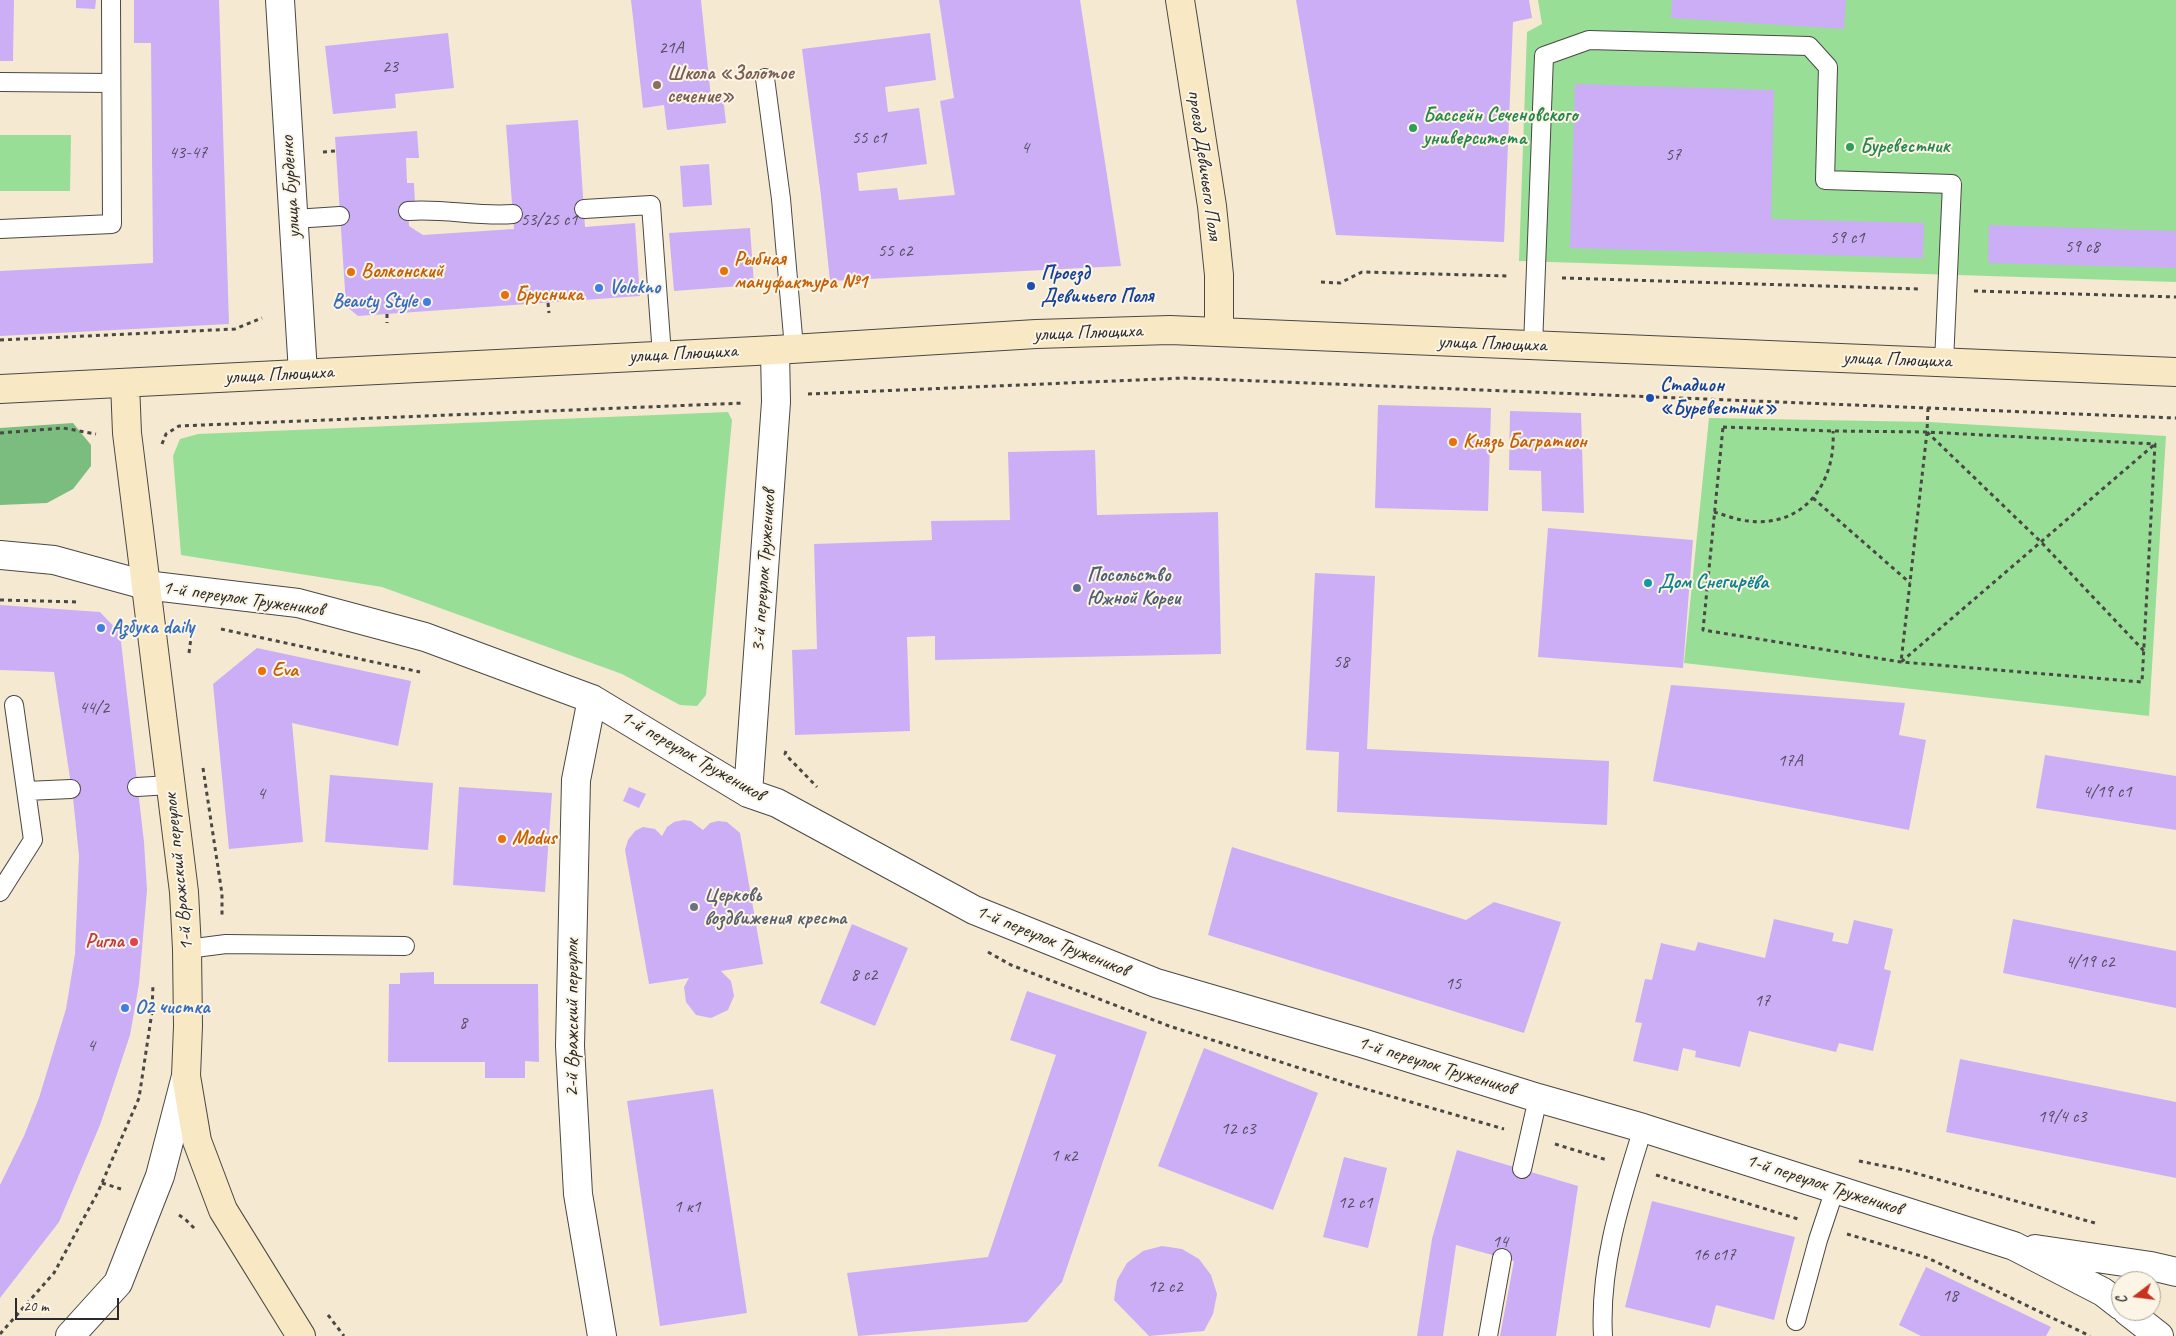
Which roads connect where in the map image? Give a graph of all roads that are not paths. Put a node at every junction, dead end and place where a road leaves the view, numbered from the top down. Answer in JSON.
{"nodes":[{"id":1,"x":111,"y":0,"type":"edge"},
{"id":2,"x":280,"y":0,"type":"edge"},
{"id":3,"x":1180,"y":0,"type":"edge"},
{"id":4,"x":765,"y":78,"type":"dead end"},
{"id":5,"x":0,"y":82,"type":"edge"},
{"id":6,"x":111,"y":84,"type":"junction"},
{"id":7,"x":584,"y":209,"type":"dead end"},
{"id":8,"x":408,"y":211,"type":"dead end"},
{"id":9,"x":512,"y":214,"type":"dead end"},
{"id":10,"x":340,"y":216,"type":"dead end"},
{"id":11,"x":294,"y":219,"type":"junction"},
{"id":12,"x":0,"y":229,"type":"edge"},
{"id":13,"x":1219,"y":331,"type":"junction"},
{"id":14,"x":1533,"y":346,"type":"junction"},
{"id":15,"x":784,"y":349,"type":"junction"},
{"id":16,"x":662,"y":355,"type":"junction"},
{"id":17,"x":1944,"y":362,"type":"junction"},
{"id":18,"x":2176,"y":372,"type":"edge"},
{"id":19,"x":302,"y":374,"type":"junction"},
{"id":20,"x":126,"y":383,"type":"junction"},
{"id":21,"x":0,"y":389,"type":"edge"},
{"id":22,"x":0,"y":555,"type":"edge"},
{"id":23,"x":145,"y":585,"type":"junction"},
{"id":24,"x":592,"y":699,"type":"junction"},
{"id":25,"x":14,"y":705,"type":"dead end"},
{"id":26,"x":170,"y":785,"type":"junction"},
{"id":27,"x":137,"y":786,"type":"dead end"},
{"id":28,"x":71,"y":789,"type":"dead end"},
{"id":29,"x":26,"y":791,"type":"junction"},
{"id":30,"x":748,"y":793,"type":"junction"},
{"id":31,"x":0,"y":892,"type":"edge"},
{"id":32,"x":405,"y":946,"type":"dead end"},
{"id":33,"x":188,"y":948,"type":"junction"},
{"id":34,"x":186,"y":1076,"type":"junction"},
{"id":35,"x":1538,"y":1098,"type":"junction"},
{"id":36,"x":1643,"y":1128,"type":"junction"},
{"id":37,"x":1522,"y":1170,"type":"dead end"},
{"id":38,"x":1835,"y":1189,"type":"junction"},
{"id":39,"x":2014,"y":1246,"type":"junction"},
{"id":40,"x":1502,"y":1258,"type":"dead end"},
{"id":41,"x":2176,"y":1272,"type":"edge"},
{"id":42,"x":2111,"y":1298,"type":"edge"},
{"id":43,"x":1796,"y":1321,"type":"dead end"},
{"id":44,"x":2140,"y":1321,"type":"edge"},
{"id":45,"x":70,"y":1336,"type":"edge"},
{"id":46,"x":301,"y":1336,"type":"edge"},
{"id":47,"x":602,"y":1336,"type":"edge"},
{"id":48,"x":1488,"y":1336,"type":"edge"},
{"id":49,"x":1603,"y":1336,"type":"edge"},
{"id":50,"x":2159,"y":1336,"type":"edge"}],
"edges":[{"from":1,"to":6,"type":"lane"},
{"from":2,"to":11,"type":"street","name":"улица Бурденко"},
{"from":3,"to":13,"type":"street","name":"проезд Девичьего Поля"},
{"from":4,"to":15,"type":"lane"},
{"from":5,"to":6,"type":"lane"},
{"from":6,"to":12,"type":"lane"},
{"from":7,"to":16,"type":"lane"},
{"from":8,"to":9,"type":"lane"},
{"from":10,"to":11,"type":"lane"},
{"from":11,"to":19,"type":"street","name":"улица Бурденко"},
{"from":13,"to":14,"type":"street","name":"улица Плющиха"},
{"from":13,"to":15,"type":"street","name":"улица Плющиха"},
{"from":14,"to":17,"type":"street","name":"улица Плющиха"},
{"from":14,"to":17,"type":"lane"},
{"from":15,"to":16,"type":"street","name":"улица Плющиха"},
{"from":15,"to":30,"type":"street","name":"3-й переулок Тружеников"},
{"from":16,"to":19,"type":"street","name":"улица Плющиха"},
{"from":17,"to":18,"type":"street","name":"улица Плющиха"},
{"from":19,"to":20,"type":"street","name":"улица Плющиха"},
{"from":20,"to":21,"type":"street","name":"улица Плющиха"},
{"from":20,"to":23,"type":"street","name":"1-й Вражский переулок"},
{"from":22,"to":23,"type":"street","name":"1-й переулок Тружеников"},
{"from":23,"to":24,"type":"street","name":"1-й переулок Тружеников"},
{"from":23,"to":26,"type":"street","name":"1-й Вражский переулок"},
{"from":24,"to":30,"type":"street","name":"1-й переулок Тружеников"},
{"from":24,"to":47,"type":"street","name":"2-й Вражский переулок"},
{"from":25,"to":29,"type":"lane"},
{"from":26,"to":27,"type":"lane"},
{"from":26,"to":33,"type":"street","name":"1-й Вражский переулок"},
{"from":28,"to":29,"type":"lane"},
{"from":29,"to":31,"type":"lane"},
{"from":30,"to":35,"type":"street","name":"1-й переулок Тружеников"},
{"from":32,"to":33,"type":"lane"},
{"from":33,"to":34,"type":"street","name":"1-й Вражский переулок"},
{"from":34,"to":45,"type":"street"},
{"from":34,"to":46,"type":"street","name":"1-й Вражский переулок"},
{"from":35,"to":36,"type":"street","name":"1-й переулок Тружеников"},
{"from":35,"to":37,"type":"lane"},
{"from":36,"to":38,"type":"street","name":"1-й переулок Тружеников"},
{"from":36,"to":49,"type":"lane"},
{"from":38,"to":39,"type":"street","name":"1-й переулок Тружеников"},
{"from":38,"to":43,"type":"lane"},
{"from":39,"to":41,"type":"street"},
{"from":39,"to":42,"type":"street","name":"1-й переулок Тружеников"},
{"from":40,"to":48,"type":"lane"},
{"from":44,"to":50,"type":"street"}]}
